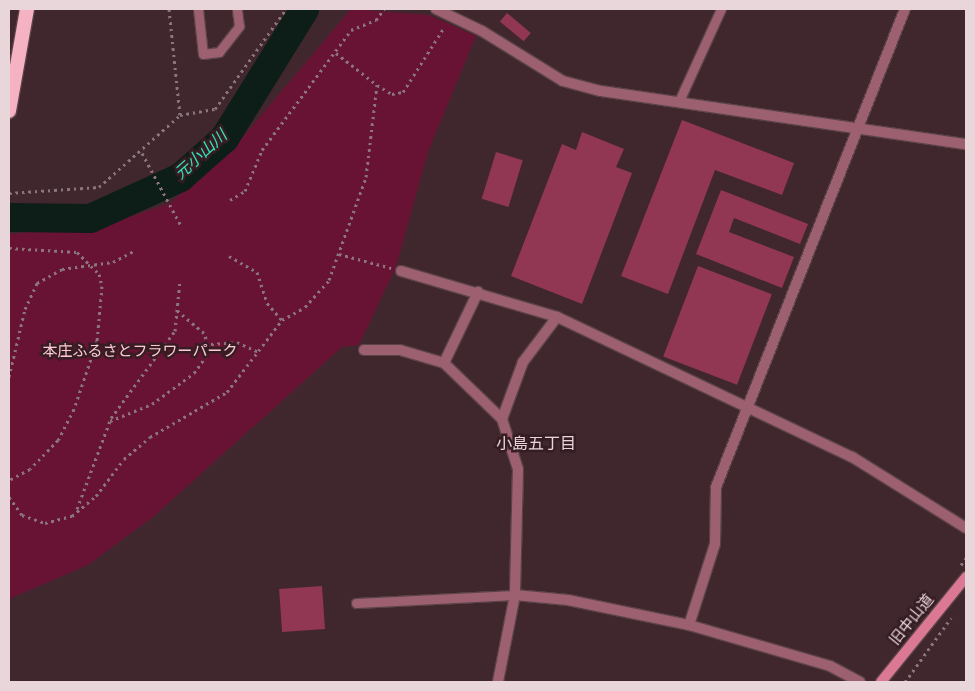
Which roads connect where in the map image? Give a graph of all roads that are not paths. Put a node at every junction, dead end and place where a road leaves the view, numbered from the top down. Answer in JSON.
{"nodes":[{"id":1,"x":27,"y":9,"type":"edge"},
{"id":2,"x":198,"y":9,"type":"edge"},
{"id":3,"x":237,"y":9,"type":"edge"},
{"id":4,"x":436,"y":9,"type":"edge"},
{"id":5,"x":721,"y":9,"type":"edge"},
{"id":6,"x":906,"y":9,"type":"edge"},
{"id":7,"x":679,"y":101,"type":"junction"},
{"id":8,"x":9,"y":111,"type":"edge"},
{"id":9,"x":860,"y":127,"type":"junction"},
{"id":10,"x":966,"y":144,"type":"edge"},
{"id":11,"x":402,"y":271,"type":"road end"},
{"id":12,"x":478,"y":292,"type":"junction"},
{"id":13,"x":557,"y":317,"type":"junction"},
{"id":14,"x":364,"y":350,"type":"dead end"},
{"id":15,"x":444,"y":363,"type":"junction"},
{"id":16,"x":747,"y":405,"type":"junction"},
{"id":17,"x":502,"y":419,"type":"junction"},
{"id":18,"x":966,"y":528,"type":"edge"},
{"id":19,"x":966,"y":577,"type":"edge"},
{"id":20,"x":515,"y":595,"type":"junction"},
{"id":21,"x":356,"y":603,"type":"dead end"},
{"id":22,"x":689,"y":625,"type":"junction"},
{"id":23,"x":885,"y":681,"type":"edge"},
{"id":24,"x":498,"y":682,"type":"edge"},
{"id":25,"x":860,"y":682,"type":"edge"}],
"edges":[{"from":1,"to":8,"type":"highway"},
{"from":2,"to":3,"type":"lane"},
{"from":4,"to":7,"type":"street"},
{"from":5,"to":7,"type":"lane"},
{"from":6,"to":9,"type":"street"},
{"from":7,"to":9,"type":"street"},
{"from":9,"to":10,"type":"street"},
{"from":9,"to":16,"type":"street"},
{"from":11,"to":12,"type":"street"},
{"from":12,"to":13,"type":"street"},
{"from":12,"to":15,"type":"street"},
{"from":13,"to":16,"type":"street"},
{"from":13,"to":17,"type":"street"},
{"from":14,"to":15,"type":"street"},
{"from":15,"to":17,"type":"street"},
{"from":16,"to":18,"type":"street"},
{"from":16,"to":22,"type":"street"},
{"from":17,"to":20,"type":"street"},
{"from":19,"to":23,"type":"main road","name":"旧中山道"},
{"from":20,"to":21,"type":"lane"},
{"from":20,"to":22,"type":"street"},
{"from":20,"to":24,"type":"street"},
{"from":22,"to":25,"type":"street"}]}
